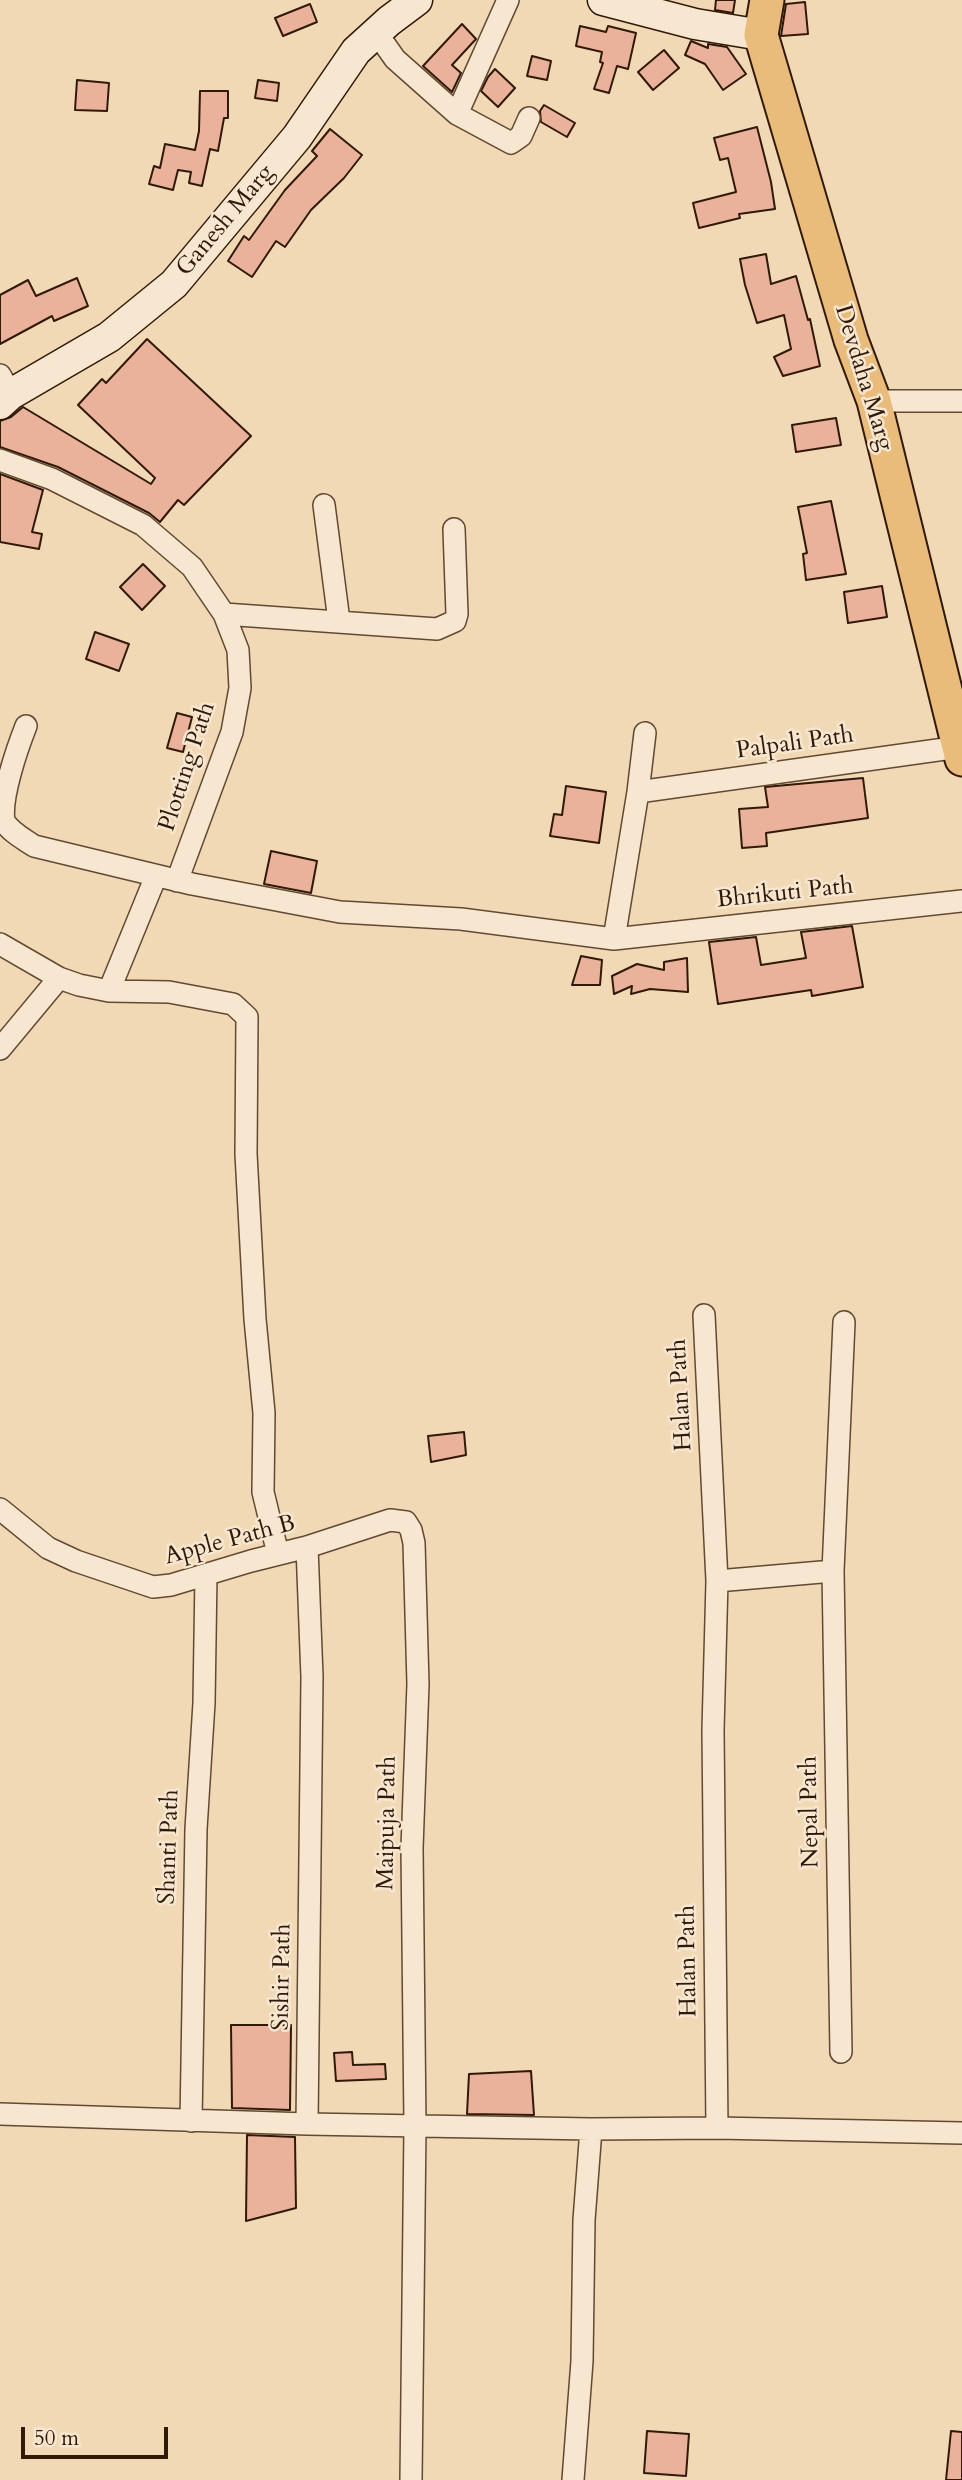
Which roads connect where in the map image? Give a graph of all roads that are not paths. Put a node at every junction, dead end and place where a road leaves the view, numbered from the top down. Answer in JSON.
{"nodes":[{"id":1,"x":508,"y":0,"type":"edge"},
{"id":2,"x":603,"y":0,"type":"edge"},
{"id":3,"x":767,"y":0,"type":"edge"},
{"id":4,"x":406,"y":3,"type":"edge"},
{"id":5,"x":376,"y":32,"type":"junction"},
{"id":6,"x":761,"y":35,"type":"junction"},
{"id":7,"x":457,"y":114,"type":"junction"},
{"id":8,"x":529,"y":118,"type":"dead end"},
{"id":9,"x":4,"y":391,"type":"edge"},
{"id":10,"x":874,"y":401,"type":"junction"},
{"id":11,"x":962,"y":401,"type":"edge"},
{"id":12,"x":0,"y":460,"type":"edge"},
{"id":13,"x":324,"y":505,"type":"dead end"},
{"id":14,"x":454,"y":529,"type":"dead end"},
{"id":15,"x":224,"y":614,"type":"junction"},
{"id":16,"x":339,"y":621,"type":"junction"},
{"id":17,"x":26,"y":726,"type":"dead end"},
{"id":18,"x":645,"y":733,"type":"dead end"},
{"id":19,"x":961,"y":753,"type":"edge"},
{"id":20,"x":638,"y":792,"type":"junction"},
{"id":21,"x":167,"y":878,"type":"junction"},
{"id":22,"x":962,"y":901,"type":"edge"},
{"id":23,"x":614,"y":939,"type":"junction"},
{"id":24,"x":0,"y":944,"type":"edge"},
{"id":25,"x":59,"y":978,"type":"junction"},
{"id":26,"x":109,"y":991,"type":"junction"},
{"id":27,"x":0,"y":1049,"type":"edge"},
{"id":28,"x":704,"y":1315,"type":"dead end"},
{"id":29,"x":844,"y":1322,"type":"dead end"},
{"id":30,"x":0,"y":1508,"type":"edge"},
{"id":31,"x":406,"y":1522,"type":"joint"},
{"id":32,"x":307,"y":1547,"type":"junction"},
{"id":33,"x":278,"y":1554,"type":"junction"},
{"id":34,"x":833,"y":1571,"type":"junction"},
{"id":35,"x":206,"y":1575,"type":"junction"},
{"id":36,"x":718,"y":1581,"type":"junction"},
{"id":37,"x":841,"y":2052,"type":"dead end"},
{"id":38,"x":0,"y":2113,"type":"edge"},
{"id":39,"x":191,"y":2121,"type":"junction"},
{"id":40,"x":307,"y":2124,"type":"junction"},
{"id":41,"x":415,"y":2126,"type":"junction"},
{"id":42,"x":591,"y":2129,"type":"junction"},
{"id":43,"x":717,"y":2129,"type":"junction"},
{"id":44,"x":962,"y":2133,"type":"edge"},
{"id":45,"x":411,"y":2480,"type":"edge"},
{"id":46,"x":573,"y":2480,"type":"edge"}],
"edges":[{"from":1,"to":7,"type":"street"},
{"from":2,"to":6,"type":"street"},
{"from":3,"to":6,"type":"main road","name":"Devdaha Marg"},
{"from":4,"to":5,"type":"street","name":"Ganesh Marg"},
{"from":5,"to":7,"type":"street"},
{"from":5,"to":9,"type":"street","name":"Ganesh Marg"},
{"from":6,"to":10,"type":"main road","name":"Devdaha Marg"},
{"from":7,"to":8,"type":"street"},
{"from":10,"to":11,"type":"street"},
{"from":10,"to":19,"type":"main road","name":"Devdaha Marg"},
{"from":12,"to":15,"type":"street","name":"Plotting Path"},
{"from":13,"to":16,"type":"street"},
{"from":14,"to":16,"type":"street"},
{"from":15,"to":16,"type":"street"},
{"from":15,"to":21,"type":"street","name":"Plotting Path"},
{"from":17,"to":21,"type":"street","name":"Bhrikuti Path"},
{"from":18,"to":20,"type":"street"},
{"from":19,"to":20,"type":"street","name":"Palpali Path"},
{"from":20,"to":23,"type":"street"},
{"from":21,"to":23,"type":"street","name":"Bhrikuti Path"},
{"from":21,"to":26,"type":"street","name":"Plotting Path"},
{"from":22,"to":23,"type":"street","name":"Bhrikuti Path"},
{"from":24,"to":25,"type":"street"},
{"from":25,"to":26,"type":"street"},
{"from":25,"to":27,"type":"street"},
{"from":26,"to":33,"type":"street"},
{"from":28,"to":36,"type":"street","name":"Halan Path"},
{"from":29,"to":34,"type":"street","name":"Nepal Path"},
{"from":30,"to":35,"type":"street","name":"Apple Path B"},
{"from":31,"to":32,"type":"street","name":"Apple Path B"},
{"from":31,"to":41,"type":"street","name":"Maipuja Path"},
{"from":32,"to":33,"type":"street","name":"Apple Path B"},
{"from":32,"to":40,"type":"street","name":"Sishir Path"},
{"from":33,"to":35,"type":"street","name":"Apple Path B"},
{"from":34,"to":36,"type":"street"},
{"from":34,"to":37,"type":"street","name":"Nepal Path"},
{"from":35,"to":39,"type":"street","name":"Shanti Path"},
{"from":36,"to":43,"type":"street","name":"Halan Path"},
{"from":38,"to":39,"type":"street"},
{"from":39,"to":40,"type":"street"},
{"from":40,"to":41,"type":"street"},
{"from":41,"to":42,"type":"street"},
{"from":41,"to":45,"type":"street","name":"Maipuja Path"},
{"from":42,"to":43,"type":"street"},
{"from":42,"to":46,"type":"street"},
{"from":43,"to":44,"type":"street"}]}
